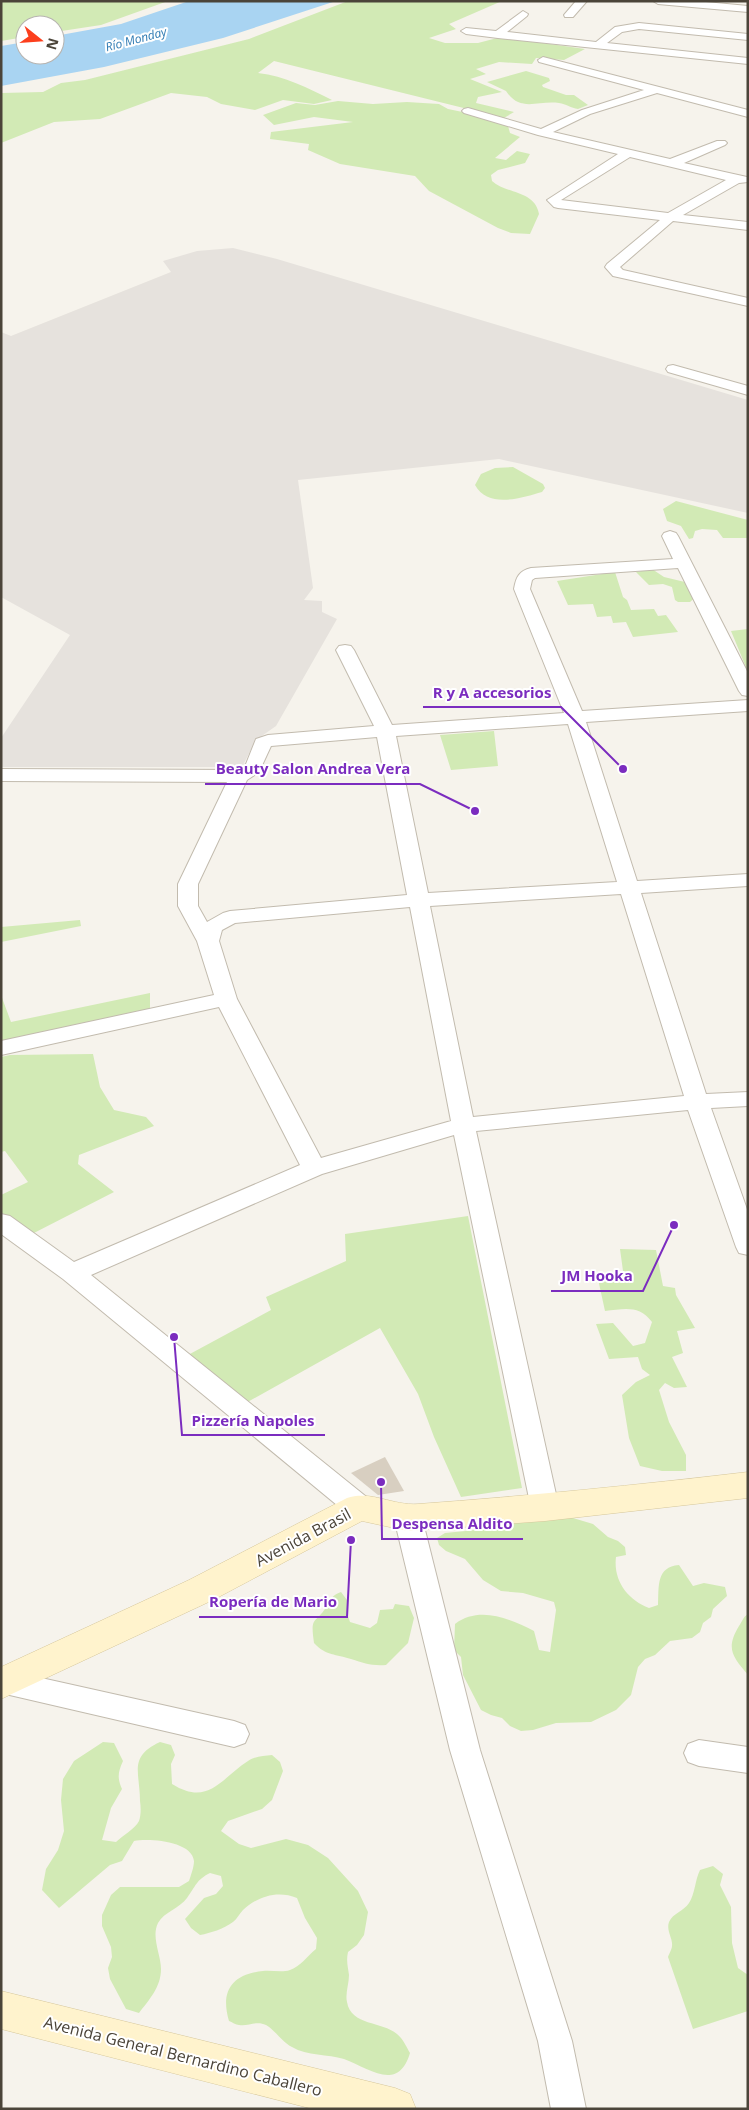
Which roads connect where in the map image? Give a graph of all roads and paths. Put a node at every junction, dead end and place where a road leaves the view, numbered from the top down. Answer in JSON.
{"nodes":[{"id":1,"x":582,"y":1,"type":"edge"},
{"id":2,"x":658,"y":1,"type":"edge"},
{"id":3,"x":714,"y":6,"type":"junction"},
{"id":4,"x":748,"y":9,"type":"edge"},
{"id":5,"x":523,"y":14,"type":"dead end"},
{"id":6,"x":569,"y":14,"type":"dead end"},
{"id":7,"x":466,"y":31,"type":"dead end"},
{"id":8,"x":699,"y":32,"type":"junction"},
{"id":9,"x":498,"y":35,"type":"junction"},
{"id":10,"x":748,"y":37,"type":"edge"},
{"id":11,"x":598,"y":45,"type":"junction"},
{"id":12,"x":678,"y":54,"type":"junction"},
{"id":13,"x":542,"y":60,"type":"dead end"},
{"id":14,"x":748,"y":62,"type":"edge"},
{"id":15,"x":657,"y":90,"type":"junction"},
{"id":16,"x":748,"y":103,"type":"edge"},
{"id":17,"x":734,"y":110,"type":"junction"},
{"id":18,"x":468,"y":111,"type":"dead end"},
{"id":19,"x":748,"y":114,"type":"edge"},
{"id":20,"x":542,"y":133,"type":"junction"},
{"id":21,"x":721,"y":143,"type":"dead end"},
{"id":22,"x":628,"y":153,"type":"junction"},
{"id":23,"x":672,"y":164,"type":"junction"},
{"id":24,"x":742,"y":180,"type":"edge"},
{"id":25,"x":672,"y":216,"type":"junction"},
{"id":26,"x":748,"y":226,"type":"edge"},
{"id":27,"x":748,"y":302,"type":"edge"},
{"id":28,"x":673,"y":369,"type":"dead end"},
{"id":29,"x":748,"y":391,"type":"edge"},
{"id":30,"x":670,"y":536,"type":"dead end"},
{"id":31,"x":684,"y":563,"type":"junction"},
{"id":32,"x":345,"y":650,"type":"dead end"},
{"id":33,"x":748,"y":691,"type":"edge"},
{"id":34,"x":748,"y":705,"type":"edge"},
{"id":35,"x":575,"y":717,"type":"junction"},
{"id":36,"x":386,"y":730,"type":"junction"},
{"id":37,"x":1,"y":775,"type":"edge"},
{"id":38,"x":239,"y":776,"type":"junction"},
{"id":39,"x":748,"y":880,"type":"edge"},
{"id":40,"x":627,"y":886,"type":"junction"},
{"id":41,"x":420,"y":900,"type":"junction"},
{"id":42,"x":208,"y":941,"type":"junction"},
{"id":43,"x":226,"y":999,"type":"junction"},
{"id":44,"x":1,"y":1048,"type":"edge"},
{"id":45,"x":748,"y":1099,"type":"edge"},
{"id":46,"x":697,"y":1102,"type":"junction"},
{"id":47,"x":463,"y":1125,"type":"junction"},
{"id":48,"x":314,"y":1168,"type":"junction"},
{"id":49,"x":2,"y":1224,"type":"edge"},
{"id":50,"x":748,"y":1247,"type":"edge"},
{"id":51,"x":72,"y":1274,"type":"junction"},
{"id":52,"x":748,"y":1484,"type":"edge"},
{"id":53,"x":359,"y":1507,"type":"junction"},
{"id":54,"x":545,"y":1508,"type":"junction"},
{"id":55,"x":408,"y":1518,"type":"junction"},
{"id":56,"x":2,"y":1682,"type":"edge"},
{"id":57,"x":234,"y":1734,"type":"dead end"},
{"id":58,"x":699,"y":1753,"type":"dead end"},
{"id":59,"x":748,"y":1760,"type":"edge"},
{"id":60,"x":1,"y":2010,"type":"edge"},
{"id":61,"x":395,"y":2109,"type":"edge"},
{"id":62,"x":569,"y":2109,"type":"edge"}],
"edges":[{"from":1,"to":6,"type":"street"},
{"from":2,"to":3,"type":"street"},
{"from":3,"to":4,"type":"street"},
{"from":3,"to":8,"type":"street"},
{"from":5,"to":9,"type":"street"},
{"from":7,"to":9,"type":"street"},
{"from":8,"to":10,"type":"street"},
{"from":8,"to":11,"type":"street"},
{"from":8,"to":12,"type":"street"},
{"from":9,"to":11,"type":"street"},
{"from":11,"to":12,"type":"street"},
{"from":12,"to":14,"type":"street"},
{"from":13,"to":15,"type":"street"},
{"from":15,"to":17,"type":"street"},
{"from":15,"to":20,"type":"street"},
{"from":16,"to":17,"type":"street"},
{"from":17,"to":19,"type":"street"},
{"from":18,"to":20,"type":"street"},
{"from":20,"to":22,"type":"street"},
{"from":21,"to":23,"type":"street"},
{"from":22,"to":23,"type":"street"},
{"from":22,"to":25,"type":"street"},
{"from":23,"to":24,"type":"street"},
{"from":24,"to":25,"type":"street"},
{"from":25,"to":26,"type":"street"},
{"from":25,"to":27,"type":"street"},
{"from":28,"to":29,"type":"street"},
{"from":30,"to":31,"type":"street"},
{"from":31,"to":33,"type":"street"},
{"from":31,"to":35,"type":"street"},
{"from":32,"to":36,"type":"street"},
{"from":34,"to":35,"type":"street"},
{"from":35,"to":36,"type":"street"},
{"from":35,"to":40,"type":"street"},
{"from":36,"to":38,"type":"street"},
{"from":36,"to":41,"type":"street"},
{"from":37,"to":38,"type":"street"},
{"from":38,"to":42,"type":"street"},
{"from":39,"to":40,"type":"street"},
{"from":40,"to":41,"type":"street"},
{"from":40,"to":46,"type":"street"},
{"from":41,"to":42,"type":"street"},
{"from":41,"to":47,"type":"street"},
{"from":42,"to":43,"type":"street"},
{"from":43,"to":44,"type":"street"},
{"from":43,"to":48,"type":"street"},
{"from":45,"to":46,"type":"street"},
{"from":46,"to":47,"type":"street"},
{"from":46,"to":50,"type":"street"},
{"from":47,"to":48,"type":"street"},
{"from":47,"to":54,"type":"street"},
{"from":48,"to":51,"type":"street"},
{"from":49,"to":51,"type":"street"},
{"from":51,"to":53,"type":"street"},
{"from":52,"to":54,"type":"street","name":"Avenida Brasil"},
{"from":53,"to":55,"type":"street","name":"Avenida Brasil"},
{"from":53,"to":56,"type":"street","name":"Avenida Brasil"},
{"from":54,"to":55,"type":"street","name":"Avenida Brasil"},
{"from":55,"to":62,"type":"street"},
{"from":56,"to":57,"type":"street"},
{"from":58,"to":59,"type":"street"},
{"from":60,"to":61,"type":"street","name":"Avenida General Bernardino Caballero"}]}
